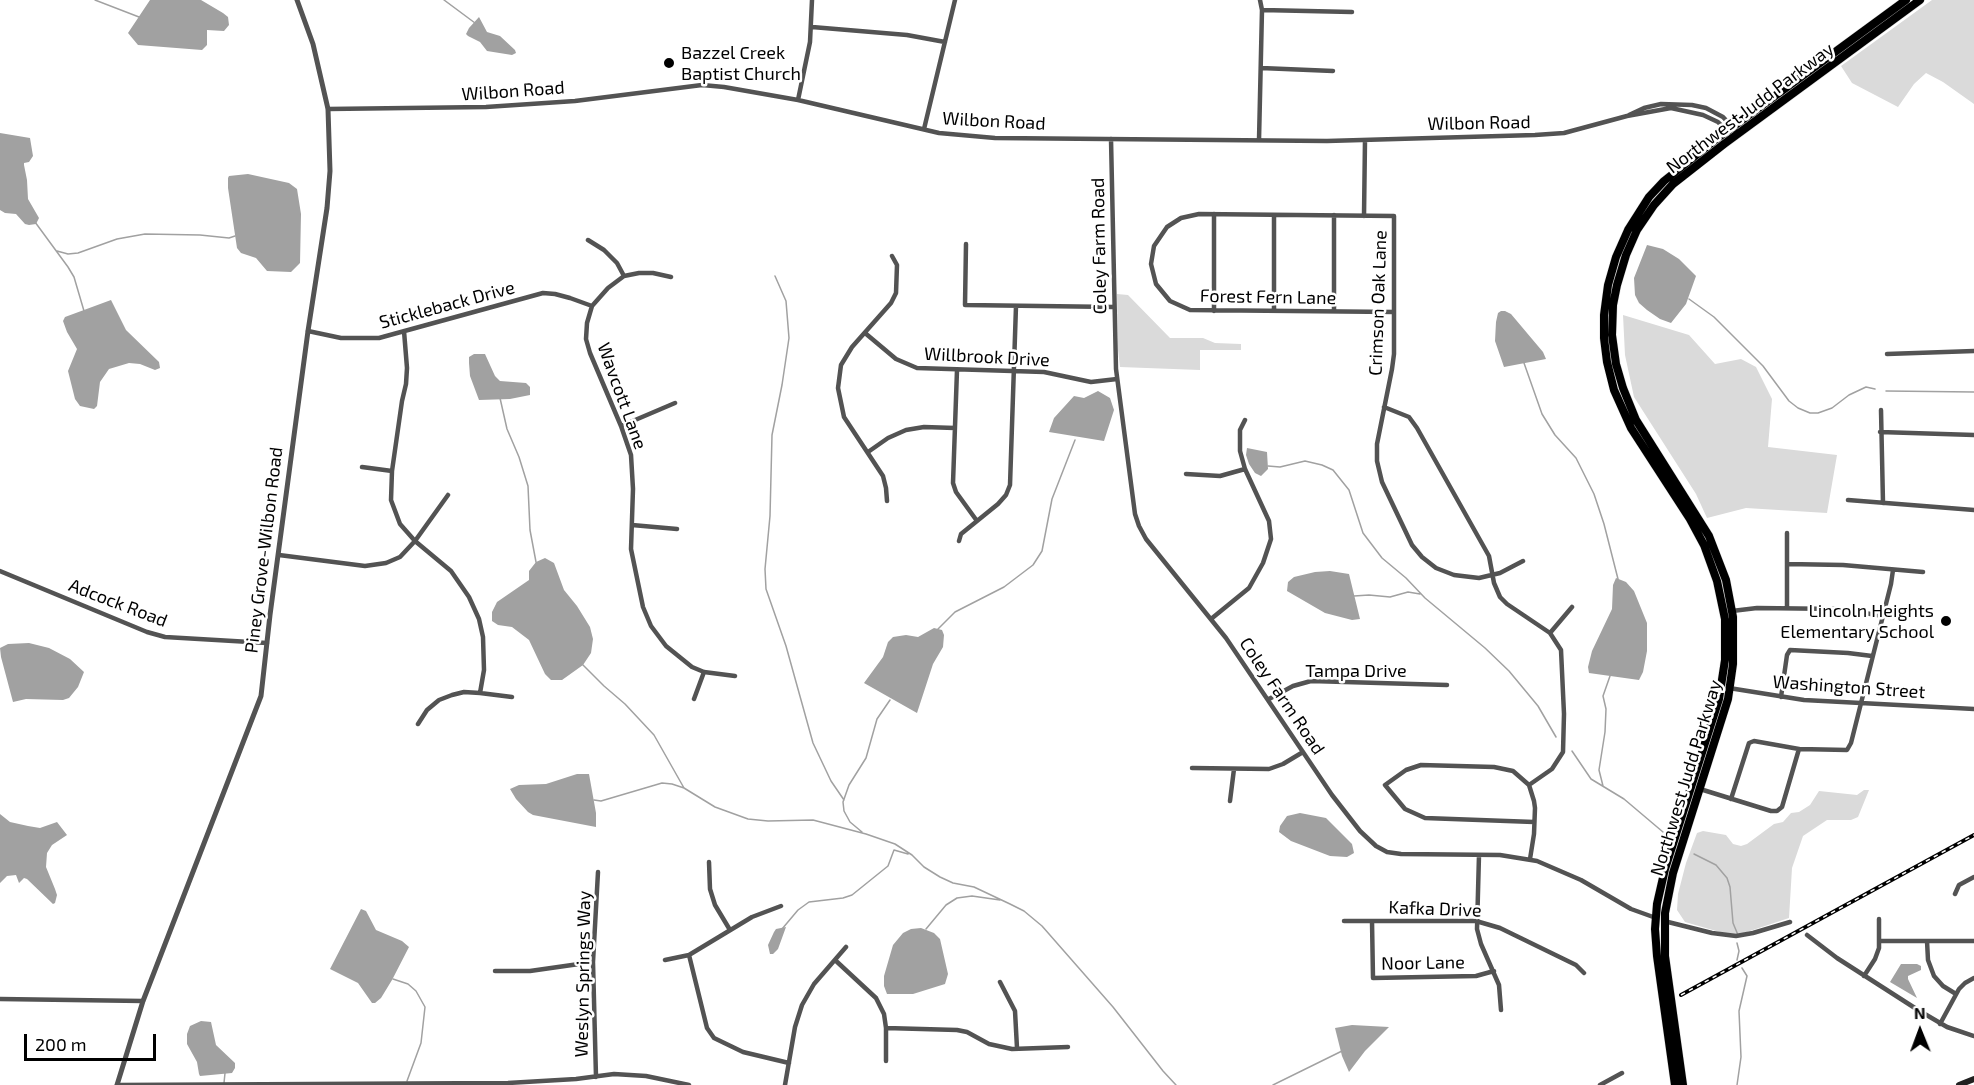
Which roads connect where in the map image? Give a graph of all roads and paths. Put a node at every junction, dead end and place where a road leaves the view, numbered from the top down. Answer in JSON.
{"nodes":[{"id":1,"x":297,"y":0,"type":"edge"},
{"id":2,"x":812,"y":0,"type":"edge"},
{"id":3,"x":955,"y":0,"type":"edge"},
{"id":4,"x":1260,"y":0,"type":"edge"},
{"id":5,"x":1906,"y":0,"type":"edge"},
{"id":6,"x":1920,"y":0,"type":"edge"},
{"id":7,"x":1262,"y":10,"type":"junction"},
{"id":8,"x":1352,"y":12,"type":"dead end"},
{"id":9,"x":812,"y":27,"type":"junction"},
{"id":10,"x":945,"y":42,"type":"junction"},
{"id":11,"x":1261,"y":68,"type":"junction"},
{"id":12,"x":1333,"y":71,"type":"dead end"},
{"id":13,"x":798,"y":100,"type":"junction"},
{"id":14,"x":328,"y":109,"type":"junction"},
{"id":15,"x":924,"y":129,"type":"junction"},
{"id":16,"x":1732,"y":132,"type":"junction"},
{"id":17,"x":1111,"y":139,"type":"junction"},
{"id":18,"x":1259,"y":140,"type":"junction"},
{"id":19,"x":1365,"y":140,"type":"junction"},
{"id":20,"x":1214,"y":214,"type":"junction"},
{"id":21,"x":1274,"y":215,"type":"junction"},
{"id":22,"x":1334,"y":215,"type":"junction"},
{"id":23,"x":1364,"y":216,"type":"junction"},
{"id":24,"x":1394,"y":216,"type":"joint"},
{"id":25,"x":588,"y":240,"type":"dead end"},
{"id":26,"x":966,"y":244,"type":"dead end"},
{"id":27,"x":892,"y":256,"type":"dead end"},
{"id":28,"x":624,"y":276,"type":"junction"},
{"id":29,"x":671,"y":277,"type":"dead end"},
{"id":30,"x":592,"y":306,"type":"junction"},
{"id":31,"x":1016,"y":306,"type":"junction"},
{"id":32,"x":1114,"y":307,"type":"junction"},
{"id":33,"x":1214,"y":310,"type":"junction"},
{"id":34,"x":1274,"y":311,"type":"junction"},
{"id":35,"x":1334,"y":311,"type":"junction"},
{"id":36,"x":1394,"y":312,"type":"junction"},
{"id":37,"x":308,"y":331,"type":"junction"},
{"id":38,"x":404,"y":331,"type":"junction"},
{"id":39,"x":865,"y":333,"type":"junction"},
{"id":40,"x":1974,"y":351,"type":"edge"},
{"id":41,"x":1887,"y":354,"type":"dead end"},
{"id":42,"x":957,"y":370,"type":"junction"},
{"id":43,"x":1015,"y":371,"type":"junction"},
{"id":44,"x":1117,"y":379,"type":"junction"},
{"id":45,"x":675,"y":403,"type":"dead end"},
{"id":46,"x":1384,"y":407,"type":"junction"},
{"id":47,"x":1881,"y":410,"type":"dead end"},
{"id":48,"x":1245,"y":420,"type":"dead end"},
{"id":49,"x":621,"y":426,"type":"junction"},
{"id":50,"x":955,"y":428,"type":"junction"},
{"id":51,"x":1880,"y":432,"type":"junction"},
{"id":52,"x":1974,"y":435,"type":"edge"},
{"id":53,"x":868,"y":452,"type":"junction"},
{"id":54,"x":362,"y":467,"type":"dead end"},
{"id":55,"x":1245,"y":469,"type":"junction"},
{"id":56,"x":392,"y":471,"type":"junction"},
{"id":57,"x":1186,"y":474,"type":"dead end"},
{"id":58,"x":448,"y":495,"type":"dead end"},
{"id":59,"x":1848,"y":500,"type":"dead end"},
{"id":60,"x":887,"y":501,"type":"dead end"},
{"id":61,"x":1883,"y":503,"type":"junction"},
{"id":62,"x":1974,"y":510,"type":"edge"},
{"id":63,"x":978,"y":521,"type":"junction"},
{"id":64,"x":632,"y":525,"type":"junction"},
{"id":65,"x":677,"y":529,"type":"dead end"},
{"id":66,"x":1787,"y":533,"type":"dead end"},
{"id":67,"x":415,"y":541,"type":"junction"},
{"id":68,"x":959,"y":542,"type":"dead end"},
{"id":69,"x":279,"y":555,"type":"junction"},
{"id":70,"x":1523,"y":561,"type":"dead end"},
{"id":71,"x":1787,"y":564,"type":"junction"},
{"id":72,"x":1893,"y":570,"type":"junction"},
{"id":73,"x":0,"y":571,"type":"edge"},
{"id":74,"x":1923,"y":572,"type":"dead end"},
{"id":75,"x":1492,"y":575,"type":"junction"},
{"id":76,"x":1572,"y":607,"type":"dead end"},
{"id":77,"x":1787,"y":608,"type":"junction"},
{"id":78,"x":1732,"y":610,"type":"junction"},
{"id":79,"x":1883,"y":616,"type":"junction"},
{"id":80,"x":1212,"y":619,"type":"junction"},
{"id":81,"x":1550,"y":633,"type":"junction"},
{"id":82,"x":267,"y":643,"type":"junction"},
{"id":83,"x":1872,"y":656,"type":"junction"},
{"id":84,"x":704,"y":672,"type":"junction"},
{"id":85,"x":735,"y":676,"type":"dead end"},
{"id":86,"x":1447,"y":685,"type":"dead end"},
{"id":87,"x":1726,"y":687,"type":"junction"},
{"id":88,"x":480,"y":693,"type":"junction"},
{"id":89,"x":1781,"y":697,"type":"junction"},
{"id":90,"x":512,"y":698,"type":"dead end"},
{"id":91,"x":694,"y":699,"type":"dead end"},
{"id":92,"x":1269,"y":699,"type":"junction"},
{"id":93,"x":1860,"y":703,"type":"junction"},
{"id":94,"x":1974,"y":709,"type":"edge"},
{"id":95,"x":418,"y":724,"type":"dead end"},
{"id":96,"x":1799,"y":748,"type":"junction"},
{"id":97,"x":1303,"y":752,"type":"junction"},
{"id":98,"x":1192,"y":768,"type":"dead end"},
{"id":99,"x":1234,"y":769,"type":"junction"},
{"id":100,"x":1529,"y":785,"type":"junction"},
{"id":101,"x":1700,"y":789,"type":"junction"},
{"id":102,"x":1731,"y":799,"type":"junction"},
{"id":103,"x":1230,"y":801,"type":"dead end"},
{"id":104,"x":1534,"y":822,"type":"junction"},
{"id":105,"x":1479,"y":855,"type":"junction"},
{"id":106,"x":1530,"y":859,"type":"junction"},
{"id":107,"x":709,"y":862,"type":"dead end"},
{"id":108,"x":598,"y":872,"type":"dead end"},
{"id":109,"x":1974,"y":877,"type":"edge"},
{"id":110,"x":1954,"y":894,"type":"dead end"},
{"id":111,"x":781,"y":906,"type":"dead end"},
{"id":112,"x":1660,"y":919,"type":"junction"},
{"id":113,"x":1879,"y":920,"type":"dead end"},
{"id":114,"x":1344,"y":921,"type":"dead end"},
{"id":115,"x":1372,"y":921,"type":"junction"},
{"id":116,"x":1476,"y":921,"type":"junction"},
{"id":117,"x":1790,"y":922,"type":"dead end"},
{"id":118,"x":730,"y":930,"type":"junction"},
{"id":119,"x":1807,"y":935,"type":"dead end"},
{"id":120,"x":1974,"y":940,"type":"edge"},
{"id":121,"x":1880,"y":941,"type":"junction"},
{"id":122,"x":1927,"y":941,"type":"junction"},
{"id":123,"x":846,"y":947,"type":"dead end"},
{"id":124,"x":689,"y":955,"type":"junction"},
{"id":125,"x":665,"y":960,"type":"dead end"},
{"id":126,"x":835,"y":960,"type":"junction"},
{"id":127,"x":593,"y":962,"type":"junction"},
{"id":128,"x":495,"y":970,"type":"dead end"},
{"id":129,"x":1494,"y":971,"type":"junction"},
{"id":130,"x":1584,"y":974,"type":"dead end"},
{"id":131,"x":1864,"y":976,"type":"junction"},
{"id":132,"x":1974,"y":978,"type":"edge"},
{"id":133,"x":1000,"y":982,"type":"dead end"},
{"id":134,"x":1956,"y":994,"type":"junction"},
{"id":135,"x":0,"y":999,"type":"edge"},
{"id":136,"x":143,"y":1001,"type":"junction"},
{"id":137,"x":1502,"y":1010,"type":"dead end"},
{"id":138,"x":1941,"y":1024,"type":"junction"},
{"id":139,"x":886,"y":1028,"type":"junction"},
{"id":140,"x":1974,"y":1036,"type":"edge"},
{"id":141,"x":1068,"y":1047,"type":"dead end"},
{"id":142,"x":1017,"y":1048,"type":"junction"},
{"id":143,"x":886,"y":1061,"type":"dead end"},
{"id":144,"x":789,"y":1063,"type":"junction"},
{"id":145,"x":1622,"y":1073,"type":"dead end"},
{"id":146,"x":596,"y":1077,"type":"junction"},
{"id":147,"x":1974,"y":1079,"type":"edge"},
{"id":148,"x":508,"y":1084,"type":"edge"},
{"id":149,"x":1603,"y":1084,"type":"edge"},
{"id":150,"x":117,"y":1085,"type":"edge"},
{"id":151,"x":689,"y":1085,"type":"edge"},
{"id":152,"x":785,"y":1085,"type":"edge"},
{"id":153,"x":1675,"y":1085,"type":"edge"},
{"id":154,"x":1683,"y":1085,"type":"edge"},
{"id":155,"x":1959,"y":1085,"type":"edge"}],
"edges":[{"from":1,"to":14,"type":"street","name":"Piney Grove-Wilbon Road"},
{"from":2,"to":9,"type":"street"},
{"from":3,"to":10,"type":"street"},
{"from":4,"to":7,"type":"street"},
{"from":5,"to":16,"type":"highway","name":"Northwest Judd Parkway"},
{"from":6,"to":16,"type":"highway","name":"Northwest Judd Parkway"},
{"from":7,"to":8,"type":"street"},
{"from":7,"to":11,"type":"street"},
{"from":9,"to":10,"type":"street"},
{"from":9,"to":13,"type":"street"},
{"from":10,"to":15,"type":"street"},
{"from":11,"to":12,"type":"street"},
{"from":11,"to":18,"type":"street"},
{"from":13,"to":14,"type":"street","name":"Wilbon Road"},
{"from":13,"to":15,"type":"street","name":"Wilbon Road"},
{"from":14,"to":37,"type":"street","name":"Piney Grove-Wilbon Road"},
{"from":15,"to":17,"type":"street","name":"Wilbon Road"},
{"from":16,"to":19,"type":"street","name":"Wilbon Road"},
{"from":16,"to":78,"type":"highway","name":"Northwest Judd Parkway"},
{"from":16,"to":87,"type":"highway","name":"Northwest Judd Parkway"},
{"from":17,"to":18,"type":"street","name":"Wilbon Road"},
{"from":17,"to":32,"type":"street","name":"Coley Farm Road"},
{"from":18,"to":19,"type":"street","name":"Wilbon Road"},
{"from":19,"to":23,"type":"street"},
{"from":20,"to":21,"type":"street","name":"Forest Fern Lane"},
{"from":20,"to":33,"type":"street"},
{"from":20,"to":33,"type":"street","name":"Forest Fern Lane"},
{"from":21,"to":22,"type":"street","name":"Forest Fern Lane"},
{"from":21,"to":34,"type":"street"},
{"from":22,"to":23,"type":"street","name":"Forest Fern Lane"},
{"from":22,"to":35,"type":"street"},
{"from":23,"to":24,"type":"street","name":"Forest Fern Lane"},
{"from":24,"to":36,"type":"street","name":"Crimson Oak Lane"},
{"from":25,"to":28,"type":"street"},
{"from":26,"to":31,"type":"street"},
{"from":27,"to":39,"type":"street"},
{"from":28,"to":29,"type":"street"},
{"from":28,"to":30,"type":"street"},
{"from":30,"to":38,"type":"street","name":"Stickleback Drive"},
{"from":30,"to":49,"type":"street","name":"Wavcott Lane"},
{"from":31,"to":32,"type":"street"},
{"from":31,"to":43,"type":"street"},
{"from":32,"to":44,"type":"street","name":"Coley Farm Road"},
{"from":33,"to":34,"type":"street","name":"Forest Fern Lane"},
{"from":34,"to":35,"type":"street","name":"Forest Fern Lane"},
{"from":35,"to":36,"type":"street","name":"Forest Fern Lane"},
{"from":36,"to":46,"type":"street","name":"Crimson Oak Lane"},
{"from":37,"to":38,"type":"street","name":"Stickleback Drive"},
{"from":37,"to":69,"type":"street","name":"Piney Grove-Wilbon Road"},
{"from":38,"to":56,"type":"street"},
{"from":39,"to":42,"type":"street","name":"Willbrook Drive"},
{"from":39,"to":53,"type":"street"},
{"from":40,"to":41,"type":"street"},
{"from":42,"to":43,"type":"street","name":"Willbrook Drive"},
{"from":42,"to":50,"type":"street"},
{"from":43,"to":44,"type":"street","name":"Willbrook Drive"},
{"from":43,"to":63,"type":"street"},
{"from":44,"to":80,"type":"street","name":"Coley Farm Road"},
{"from":45,"to":49,"type":"street"},
{"from":46,"to":75,"type":"street"},
{"from":46,"to":75,"type":"street","name":"Crimson Oak Lane"},
{"from":47,"to":51,"type":"street"},
{"from":48,"to":55,"type":"street"},
{"from":49,"to":64,"type":"street","name":"Wavcott Lane"},
{"from":50,"to":53,"type":"street"},
{"from":50,"to":63,"type":"street"},
{"from":51,"to":52,"type":"street"},
{"from":51,"to":61,"type":"street"},
{"from":53,"to":60,"type":"street"},
{"from":54,"to":56,"type":"street"},
{"from":55,"to":57,"type":"street"},
{"from":55,"to":80,"type":"street"},
{"from":56,"to":67,"type":"street"},
{"from":58,"to":67,"type":"street"},
{"from":59,"to":61,"type":"street"},
{"from":61,"to":62,"type":"street"},
{"from":63,"to":68,"type":"street"},
{"from":64,"to":65,"type":"street"},
{"from":64,"to":84,"type":"street","name":"Wavcott Lane"},
{"from":66,"to":71,"type":"street"},
{"from":67,"to":69,"type":"street"},
{"from":67,"to":88,"type":"street"},
{"from":69,"to":82,"type":"street","name":"Piney Grove-Wilbon Road"},
{"from":70,"to":75,"type":"street","name":"Crimson Oak Lane"},
{"from":71,"to":72,"type":"street"},
{"from":71,"to":77,"type":"street"},
{"from":72,"to":74,"type":"street"},
{"from":72,"to":79,"type":"street"},
{"from":73,"to":82,"type":"street","name":"Adcock Road"},
{"from":75,"to":81,"type":"street"},
{"from":76,"to":81,"type":"street"},
{"from":77,"to":78,"type":"street"},
{"from":77,"to":79,"type":"street"},
{"from":78,"to":87,"type":"highway","name":"Northwest Judd Parkway"},
{"from":79,"to":83,"type":"street"},
{"from":80,"to":92,"type":"street","name":"Coley Farm Road"},
{"from":81,"to":100,"type":"street"},
{"from":82,"to":136,"type":"street","name":"Piney Grove-Wilbon Road"},
{"from":83,"to":89,"type":"street"},
{"from":83,"to":93,"type":"street"},
{"from":84,"to":85,"type":"street","name":"Wavcott Lane"},
{"from":84,"to":91,"type":"street"},
{"from":86,"to":92,"type":"street","name":"Tampa Drive"},
{"from":87,"to":89,"type":"street","name":"Washington Street"},
{"from":87,"to":101,"type":"highway","name":"Northwest Judd Parkway"},
{"from":87,"to":112,"type":"highway","name":"Northwest Judd Parkway"},
{"from":88,"to":90,"type":"street"},
{"from":88,"to":95,"type":"street"},
{"from":89,"to":93,"type":"street","name":"Washington Street"},
{"from":92,"to":97,"type":"street","name":"Coley Farm Road"},
{"from":93,"to":94,"type":"street","name":"Washington Street"},
{"from":93,"to":96,"type":"street"},
{"from":96,"to":102,"type":"street"},
{"from":96,"to":102,"type":"street"},
{"from":97,"to":99,"type":"street"},
{"from":97,"to":105,"type":"street","name":"Coley Farm Road"},
{"from":98,"to":99,"type":"street"},
{"from":99,"to":103,"type":"street"},
{"from":100,"to":104,"type":"street"},
{"from":100,"to":104,"type":"street"},
{"from":101,"to":102,"type":"street"},
{"from":101,"to":112,"type":"highway","name":"Northwest Judd Parkway"},
{"from":104,"to":106,"type":"street"},
{"from":105,"to":106,"type":"street","name":"Coley Farm Road"},
{"from":105,"to":116,"type":"street"},
{"from":106,"to":112,"type":"street","name":"Coley Farm Road"},
{"from":107,"to":118,"type":"street"},
{"from":108,"to":127,"type":"street","name":"Weslyn Springs Way"},
{"from":109,"to":110,"type":"street"},
{"from":111,"to":118,"type":"street"},
{"from":112,"to":117,"type":"street","name":"Coley Farm Road"},
{"from":112,"to":153,"type":"highway","name":"Northwest Judd Parkway"},
{"from":112,"to":154,"type":"highway","name":"Northwest Judd Parkway"},
{"from":113,"to":121,"type":"street"},
{"from":114,"to":115,"type":"street","name":"Kafka Drive"},
{"from":115,"to":116,"type":"street","name":"Kafka Drive"},
{"from":115,"to":129,"type":"street","name":"Noor Lane"},
{"from":116,"to":129,"type":"street"},
{"from":116,"to":130,"type":"street","name":"Kafka Drive"},
{"from":118,"to":124,"type":"street"},
{"from":119,"to":131,"type":"street"},
{"from":120,"to":122,"type":"street"},
{"from":121,"to":122,"type":"street"},
{"from":121,"to":131,"type":"street"},
{"from":122,"to":134,"type":"street"},
{"from":123,"to":126,"type":"street"},
{"from":124,"to":125,"type":"street"},
{"from":124,"to":144,"type":"street"},
{"from":126,"to":139,"type":"street"},
{"from":126,"to":144,"type":"street"},
{"from":127,"to":128,"type":"street"},
{"from":127,"to":146,"type":"street","name":"Weslyn Springs Way"},
{"from":129,"to":137,"type":"street"},
{"from":131,"to":138,"type":"street"},
{"from":132,"to":134,"type":"street"},
{"from":133,"to":142,"type":"street"},
{"from":134,"to":138,"type":"street"},
{"from":135,"to":136,"type":"street"},
{"from":136,"to":150,"type":"street","name":"Piney Grove-Wilbon Road"},
{"from":138,"to":140,"type":"street"},
{"from":139,"to":142,"type":"street"},
{"from":139,"to":143,"type":"street"},
{"from":141,"to":142,"type":"street"},
{"from":144,"to":152,"type":"street"},
{"from":145,"to":149,"type":"street"},
{"from":146,"to":148,"type":"street"},
{"from":146,"to":151,"type":"street"},
{"from":147,"to":155,"type":"main road"},
{"from":148,"to":150,"type":"street"}]}
